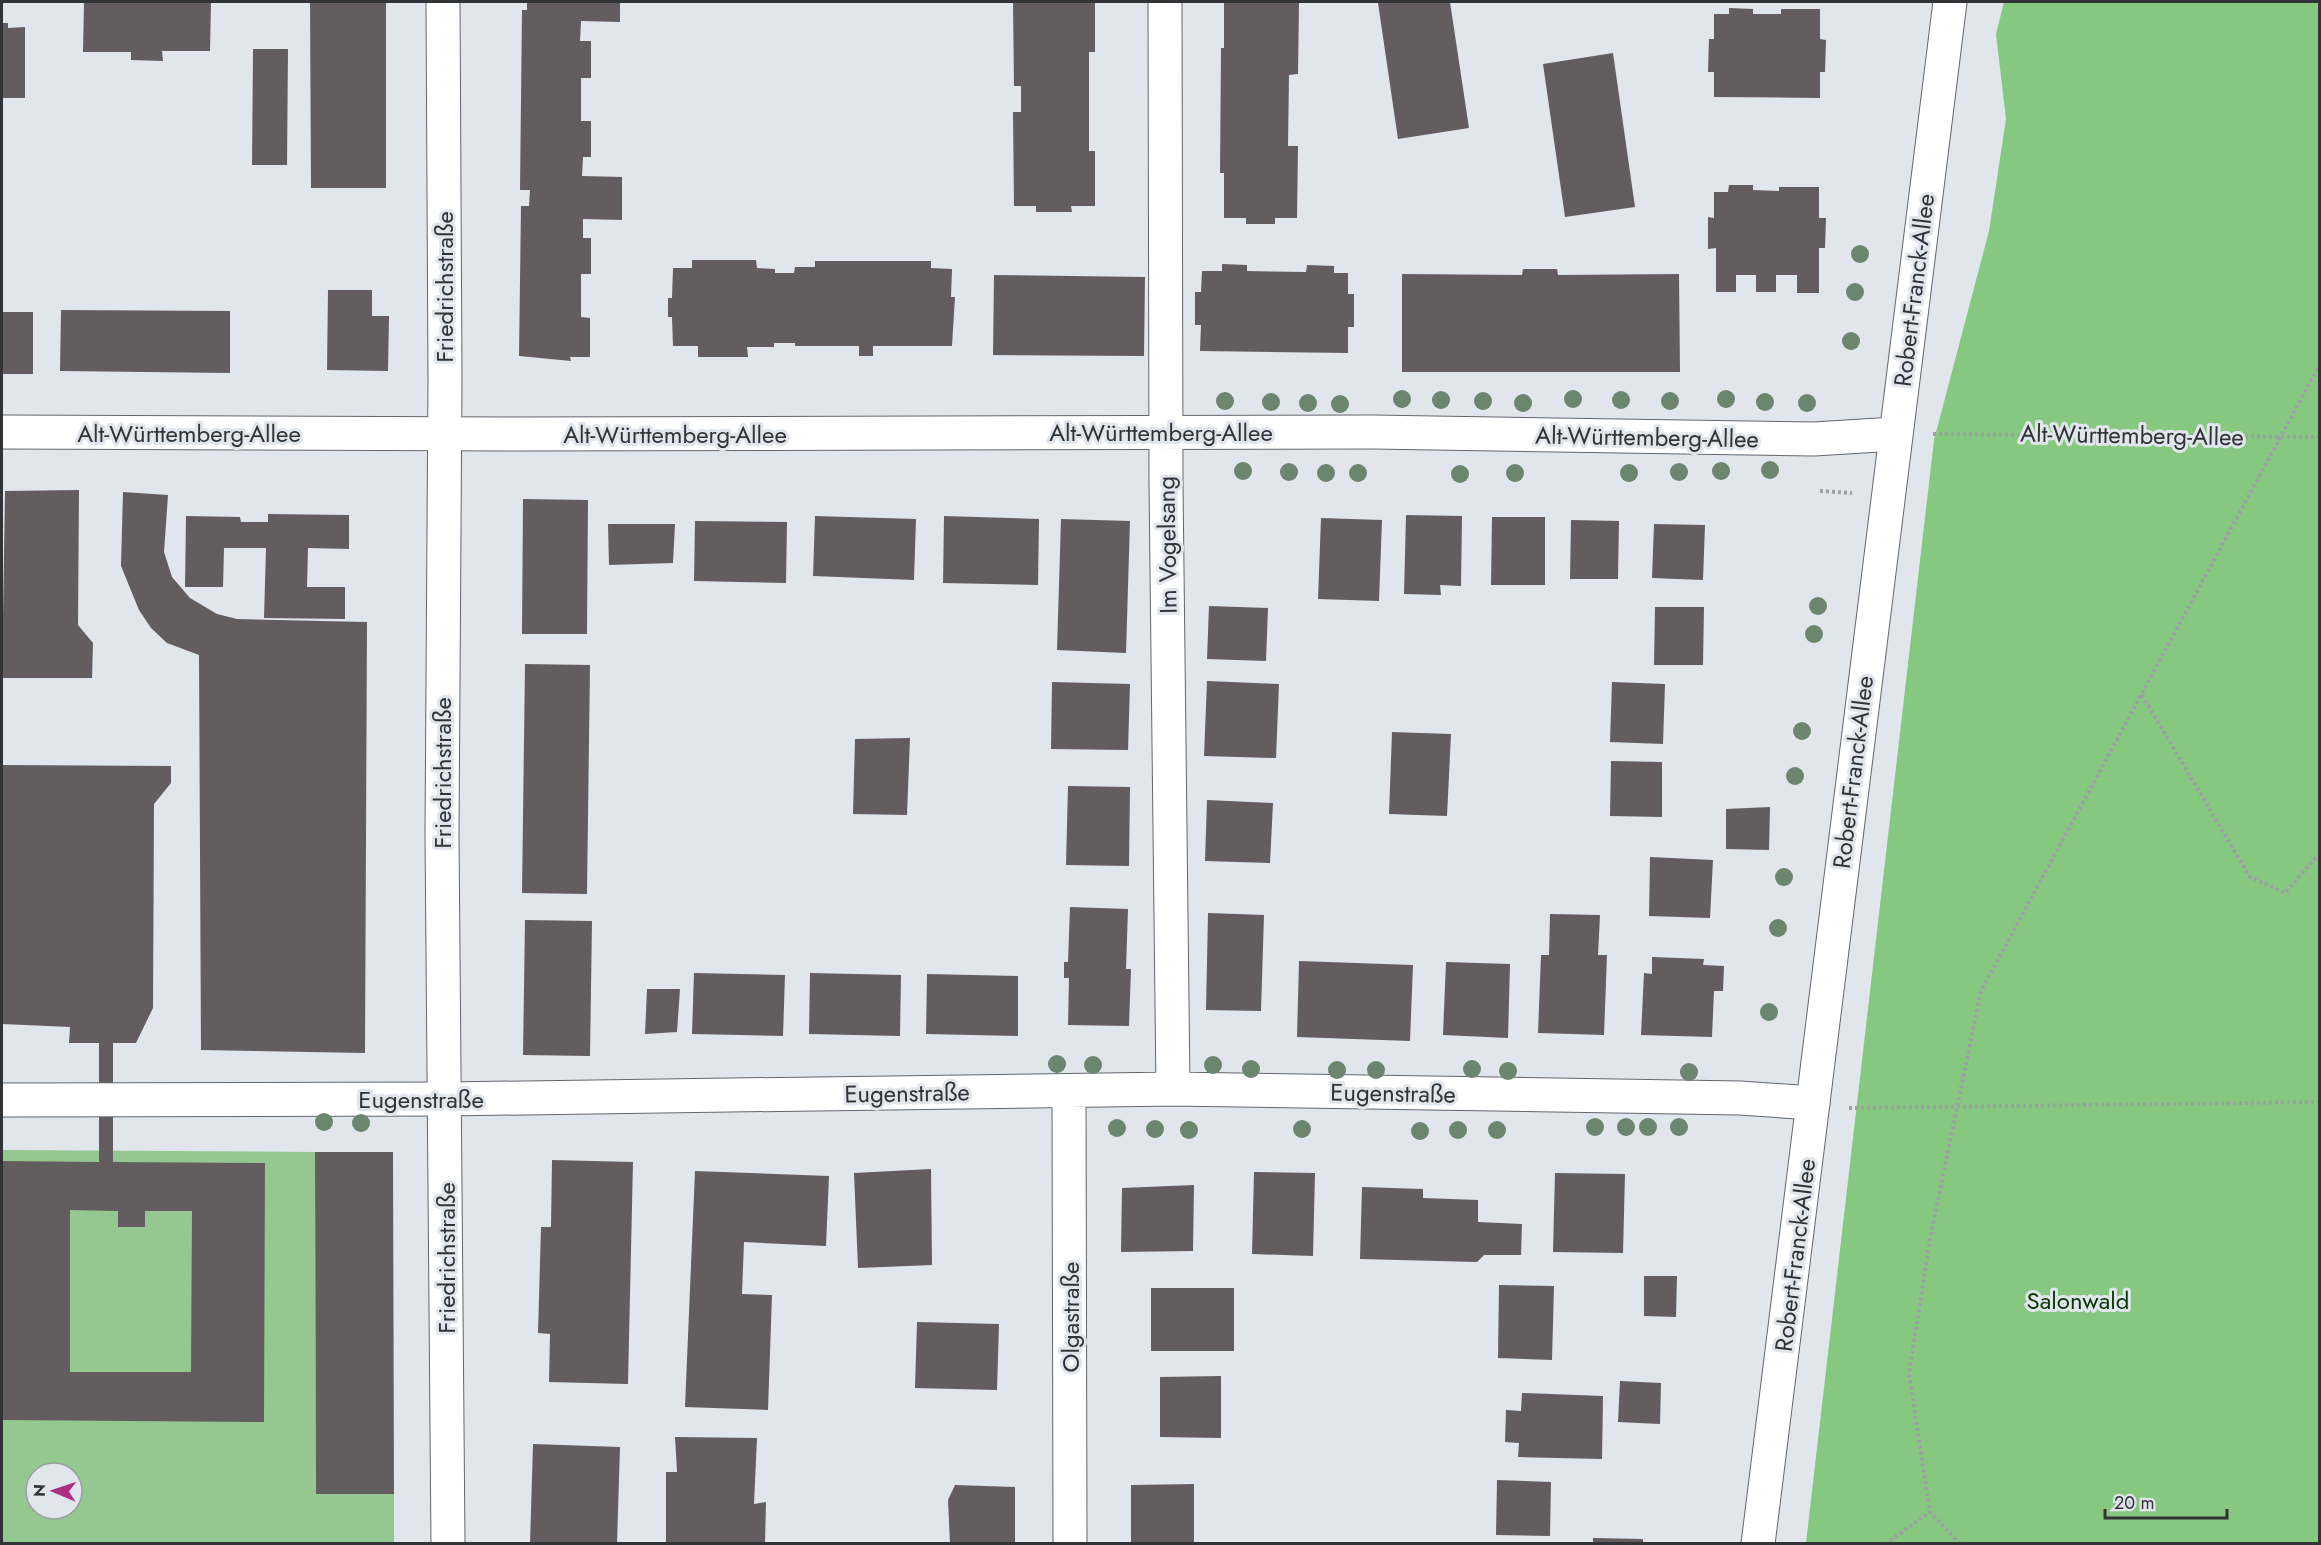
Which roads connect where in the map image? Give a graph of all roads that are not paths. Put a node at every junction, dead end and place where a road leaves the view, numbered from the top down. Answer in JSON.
{"nodes":[{"id":1,"x":442,"y":2,"type":"edge"},
{"id":2,"x":1166,"y":2,"type":"edge"},
{"id":3,"x":1950,"y":2,"type":"edge"},
{"id":4,"x":2,"y":432,"type":"edge"},
{"id":5,"x":1166,"y":432,"type":"junction"},
{"id":6,"x":444,"y":434,"type":"junction"},
{"id":7,"x":1895,"y":434,"type":"junction"},
{"id":8,"x":1173,"y":1089,"type":"junction"},
{"id":9,"x":1069,"y":1091,"type":"junction"},
{"id":10,"x":445,"y":1099,"type":"junction"},
{"id":11,"x":2,"y":1100,"type":"edge"},
{"id":12,"x":1813,"y":1103,"type":"junction"},
{"id":13,"x":448,"y":1544,"type":"edge"},
{"id":14,"x":1070,"y":1544,"type":"edge"},
{"id":15,"x":1758,"y":1544,"type":"edge"}],
"edges":[{"from":1,"to":6,"type":"street","name":"Friedrichstraße"},
{"from":2,"to":5,"type":"street","name":"Im Vogelsang"},
{"from":3,"to":7,"type":"street","name":"Robert-Franck-Allee"},
{"from":4,"to":6,"type":"street","name":"Alt-Württemberg-Allee"},
{"from":5,"to":6,"type":"street","name":"Alt-Württemberg-Allee"},
{"from":5,"to":7,"type":"street","name":"Alt-Württemberg-Allee"},
{"from":5,"to":8,"type":"street","name":"Im Vogelsang"},
{"from":6,"to":10,"type":"street","name":"Friedrichstraße"},
{"from":7,"to":12,"type":"street","name":"Robert-Franck-Allee"},
{"from":8,"to":9,"type":"street","name":"Eugenstraße"},
{"from":8,"to":12,"type":"street","name":"Eugenstraße"},
{"from":9,"to":10,"type":"street","name":"Eugenstraße"},
{"from":9,"to":14,"type":"street","name":"Olgastraße"},
{"from":10,"to":11,"type":"street","name":"Eugenstraße"},
{"from":10,"to":13,"type":"street","name":"Friedrichstraße"},
{"from":12,"to":15,"type":"street","name":"Robert-Franck-Allee"}]}
